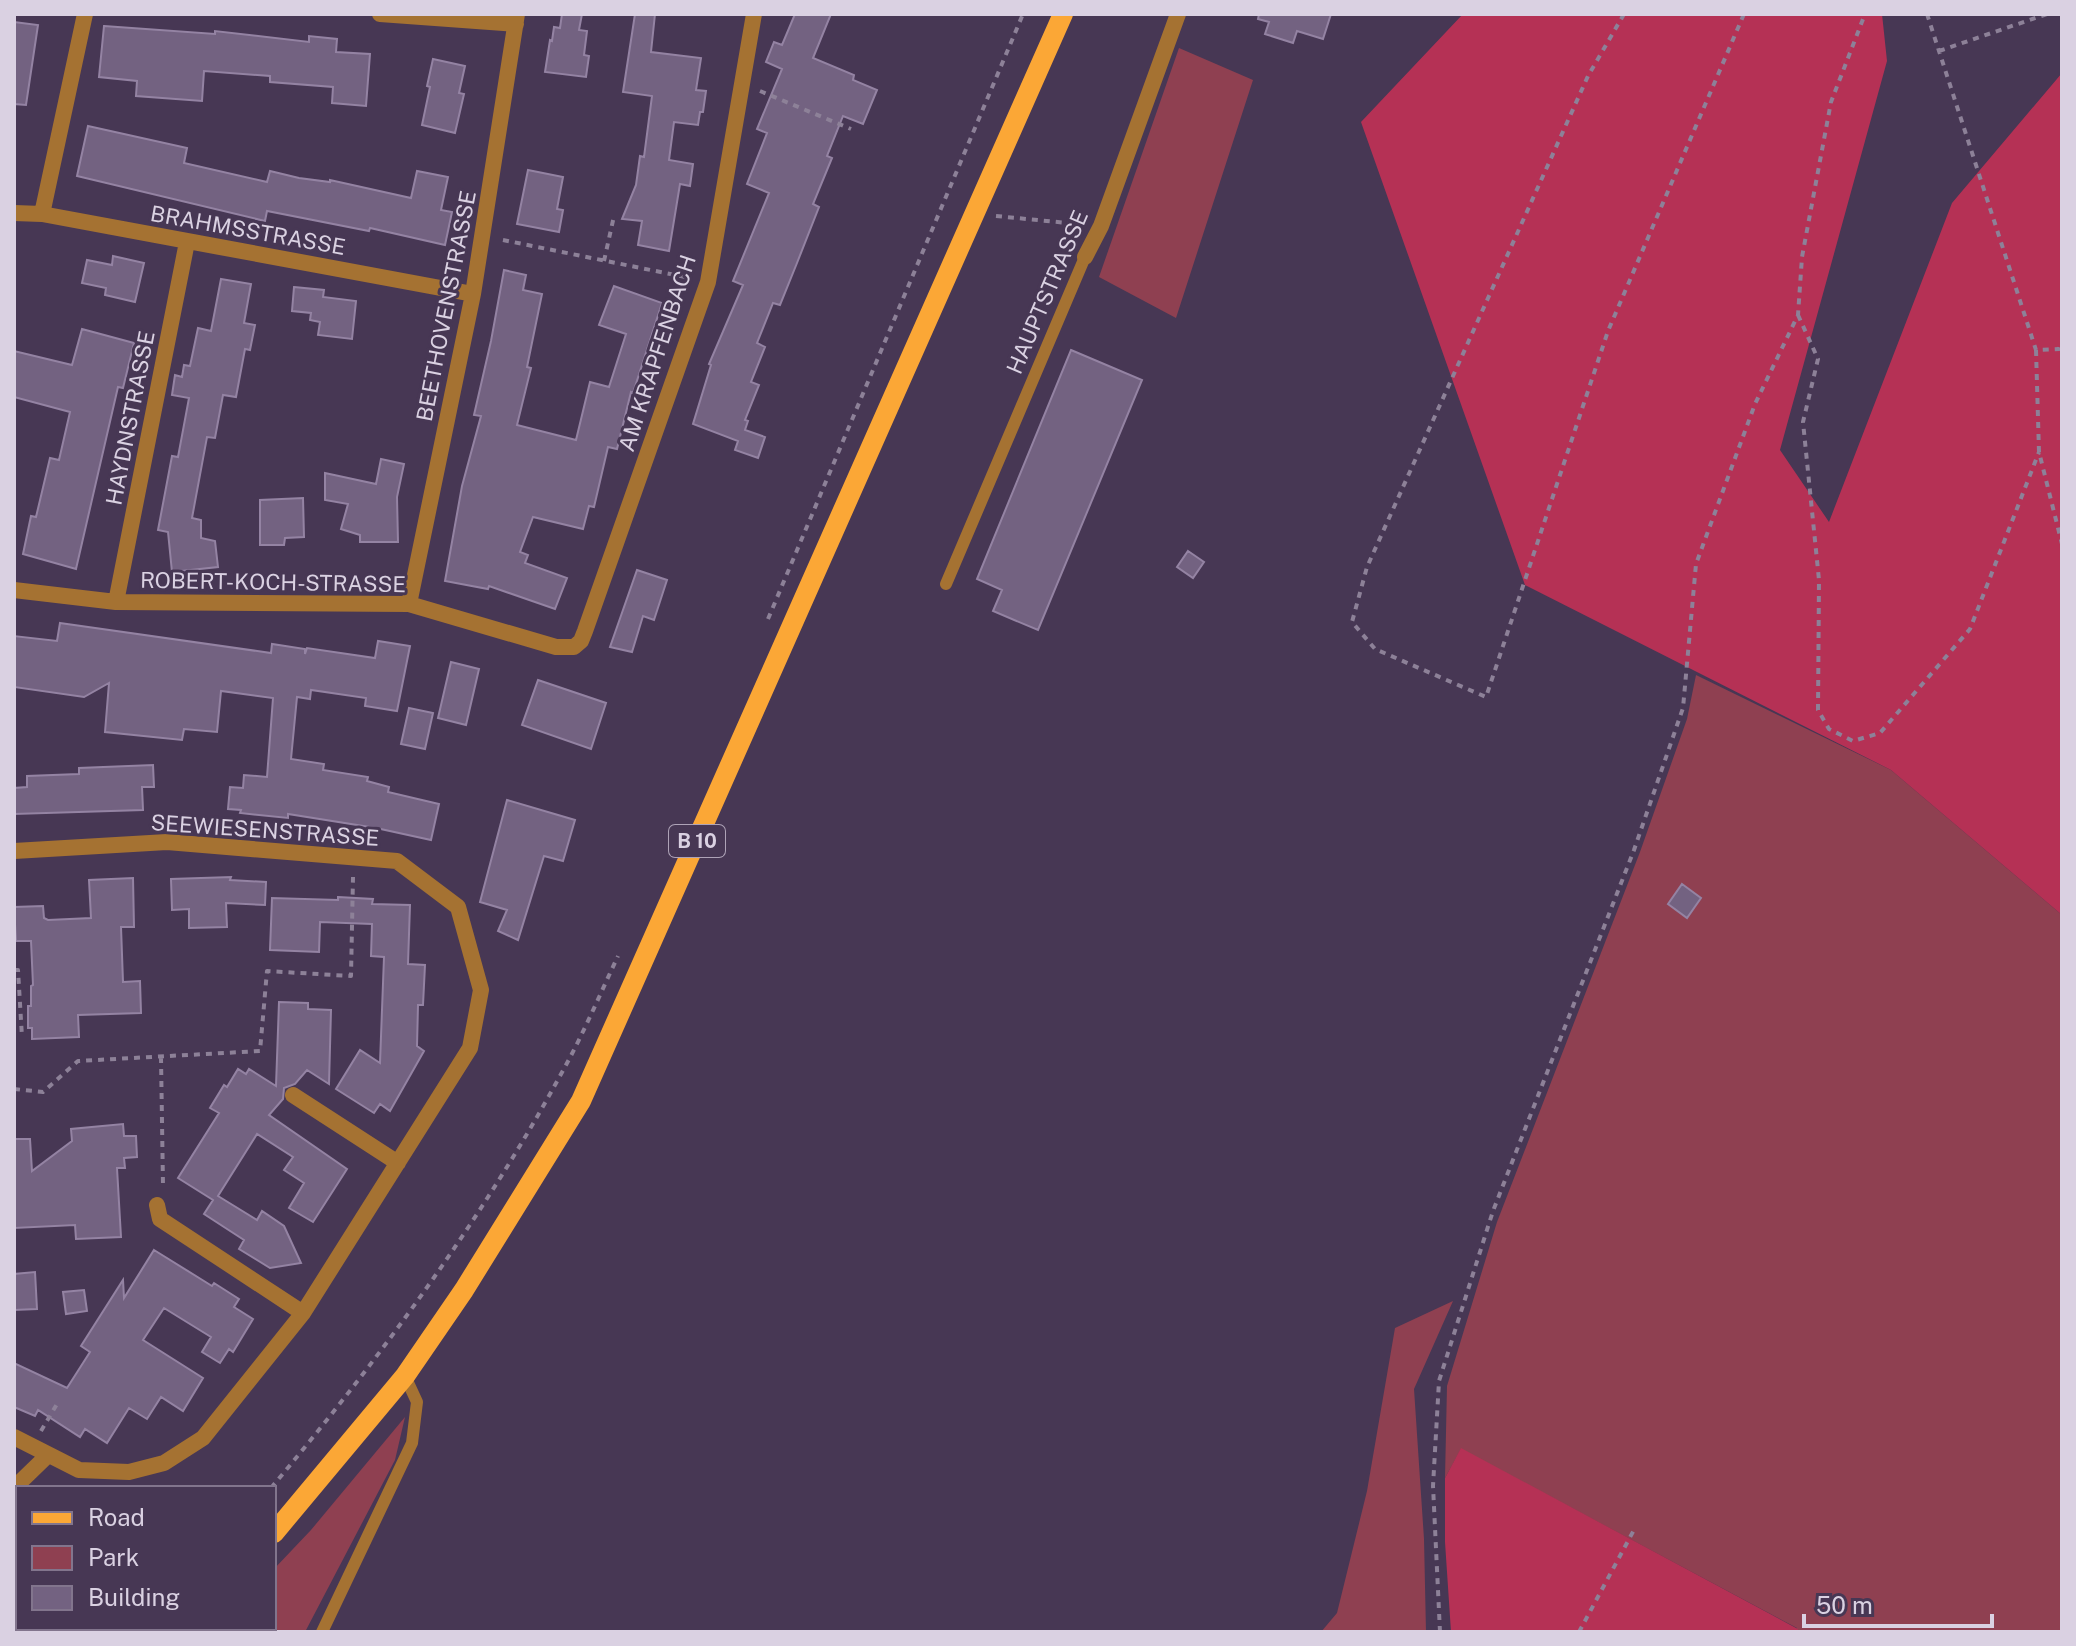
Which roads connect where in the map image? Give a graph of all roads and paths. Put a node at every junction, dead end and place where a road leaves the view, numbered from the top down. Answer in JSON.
{"nodes":[{"id":1,"x":85,"y":14,"type":"edge"},
{"id":2,"x":380,"y":14,"type":"edge"},
{"id":3,"x":754,"y":14,"type":"edge"},
{"id":4,"x":1023,"y":14,"type":"edge"},
{"id":5,"x":1063,"y":14,"type":"edge"},
{"id":6,"x":1178,"y":14,"type":"edge"},
{"id":7,"x":1624,"y":14,"type":"edge"},
{"id":8,"x":1744,"y":14,"type":"edge"},
{"id":9,"x":1865,"y":14,"type":"edge"},
{"id":10,"x":1927,"y":14,"type":"edge"},
{"id":11,"x":2047,"y":14,"type":"edge"},
{"id":12,"x":516,"y":19,"type":"edge"},
{"id":13,"x":1939,"y":51,"type":"junction"},
{"id":14,"x":743,"y":84,"type":"junction"},
{"id":15,"x":851,"y":129,"type":"dead end"},
{"id":16,"x":14,"y":213,"type":"edge"},
{"id":17,"x":42,"y":214,"type":"junction"},
{"id":18,"x":976,"y":214,"type":"junction"},
{"id":19,"x":614,"y":216,"type":"dead end"},
{"id":20,"x":1101,"y":226,"type":"junction"},
{"id":21,"x":483,"y":236,"type":"junction"},
{"id":22,"x":187,"y":242,"type":"junction"},
{"id":23,"x":1085,"y":257,"type":"joint"},
{"id":24,"x":604,"y":261,"type":"junction"},
{"id":25,"x":708,"y":282,"type":"junction"},
{"id":26,"x":473,"y":294,"type":"junction"},
{"id":27,"x":1798,"y":315,"type":"junction"},
{"id":28,"x":2062,"y":341,"type":"edge"},
{"id":29,"x":2036,"y":350,"type":"junction"},
{"id":30,"x":2039,"y":452,"type":"junction"},
{"id":31,"x":2062,"y":544,"type":"edge"},
{"id":32,"x":946,"y":584,"type":"dead end"},
{"id":33,"x":14,"y":590,"type":"edge"},
{"id":34,"x":116,"y":602,"type":"junction"},
{"id":35,"x":409,"y":604,"type":"junction"},
{"id":36,"x":765,"y":625,"type":"dead end"},
{"id":37,"x":574,"y":647,"type":"joint"},
{"id":38,"x":14,"y":851,"type":"edge"},
{"id":39,"x":353,"y":858,"type":"junction"},
{"id":40,"x":624,"y":944,"type":"dead end"},
{"id":41,"x":14,"y":970,"type":"edge"},
{"id":42,"x":22,"y":1037,"type":"dead end"},
{"id":43,"x":161,"y":1057,"type":"junction"},
{"id":44,"x":14,"y":1089,"type":"edge"},
{"id":45,"x":293,"y":1095,"type":"dead end"},
{"id":46,"x":398,"y":1163,"type":"junction"},
{"id":47,"x":157,"y":1205,"type":"joint"},
{"id":48,"x":303,"y":1313,"type":"junction"},
{"id":49,"x":405,"y":1376,"type":"junction"},
{"id":50,"x":57,"y":1404,"type":"dead end"},
{"id":51,"x":14,"y":1437,"type":"edge"},
{"id":52,"x":32,"y":1447,"type":"junction"},
{"id":53,"x":47,"y":1456,"type":"junction"},
{"id":54,"x":16,"y":1486,"type":"edge"},
{"id":55,"x":273,"y":1486,"type":"edge"},
{"id":56,"x":1635,"y":1528,"type":"dead end"},
{"id":57,"x":276,"y":1531,"type":"edge"},
{"id":58,"x":322,"y":1632,"type":"edge"},
{"id":59,"x":1440,"y":1632,"type":"edge"},
{"id":60,"x":1579,"y":1632,"type":"edge"}],
"edges":[{"from":1,"to":17,"type":"street"},
{"from":2,"to":12,"type":"street"},
{"from":3,"to":14,"type":"street","name":"AM KRAPFENBACH"},
{"from":4,"to":36,"type":"path"},
{"from":5,"to":18,"type":"main road","number":"B 10"},
{"from":6,"to":20,"type":"street","name":"HAUPTSTRASSE"},
{"from":7,"to":8,"type":"path"},
{"from":9,"to":27,"type":"path"},
{"from":10,"to":13,"type":"path"},
{"from":11,"to":13,"type":"path"},
{"from":12,"to":21,"type":"street","name":"BEETHOVENSTRASSE"},
{"from":13,"to":29,"type":"path"},
{"from":14,"to":15,"type":"path"},
{"from":14,"to":25,"type":"street","name":"AM KRAPFENBACH"},
{"from":16,"to":17,"type":"street","name":"BRAHMSSTRASSE"},
{"from":17,"to":22,"type":"street","name":"BRAHMSSTRASSE"},
{"from":18,"to":20,"type":"path"},
{"from":18,"to":49,"type":"main road","number":"B 10"},
{"from":19,"to":24,"type":"path"},
{"from":20,"to":23,"type":"street","name":"HAUPTSTRASSE"},
{"from":21,"to":24,"type":"path"},
{"from":21,"to":26,"type":"street","name":"BEETHOVENSTRASSE"},
{"from":22,"to":26,"type":"street","name":"BRAHMSSTRASSE"},
{"from":22,"to":34,"type":"street","name":"HAYDNSTRASSE"},
{"from":23,"to":32,"type":"lane","name":"HAUPTSTRASSE"},
{"from":24,"to":25,"type":"path"},
{"from":25,"to":37,"type":"street","name":"AM KRAPFENBACH"},
{"from":26,"to":35,"type":"street","name":"BEETHOVENSTRASSE"},
{"from":27,"to":30,"type":"path"},
{"from":27,"to":59,"type":"path"},
{"from":28,"to":29,"type":"path"},
{"from":29,"to":30,"type":"path"},
{"from":30,"to":31,"type":"path"},
{"from":33,"to":34,"type":"street","name":"ROBERT-KOCH-STRASSE"},
{"from":34,"to":35,"type":"street","name":"ROBERT-KOCH-STRASSE"},
{"from":35,"to":37,"type":"street","name":"ROBERT-KOCH-STRASSE"},
{"from":38,"to":39,"type":"street","name":"SEEWIESENSTRASSE"},
{"from":39,"to":43,"type":"path"},
{"from":39,"to":46,"type":"street","name":"SEEWIESENSTRASSE"},
{"from":40,"to":55,"type":"path"},
{"from":41,"to":42,"type":"path"},
{"from":43,"to":44,"type":"path"},
{"from":43,"to":47,"type":"path"},
{"from":45,"to":46,"type":"street"},
{"from":46,"to":48,"type":"street","name":"SEEWIESENSTRASSE"},
{"from":47,"to":48,"type":"street"},
{"from":48,"to":53,"type":"street","name":"SEEWIESENSTRASSE"},
{"from":49,"to":57,"type":"main road","number":"B 10"},
{"from":49,"to":58,"type":"lane"},
{"from":50,"to":52,"type":"path"},
{"from":51,"to":52,"type":"street","name":"SEEWIESENSTRASSE"},
{"from":52,"to":53,"type":"street","name":"SEEWIESENSTRASSE"},
{"from":53,"to":54,"type":"street"},
{"from":56,"to":60,"type":"path"}]}
